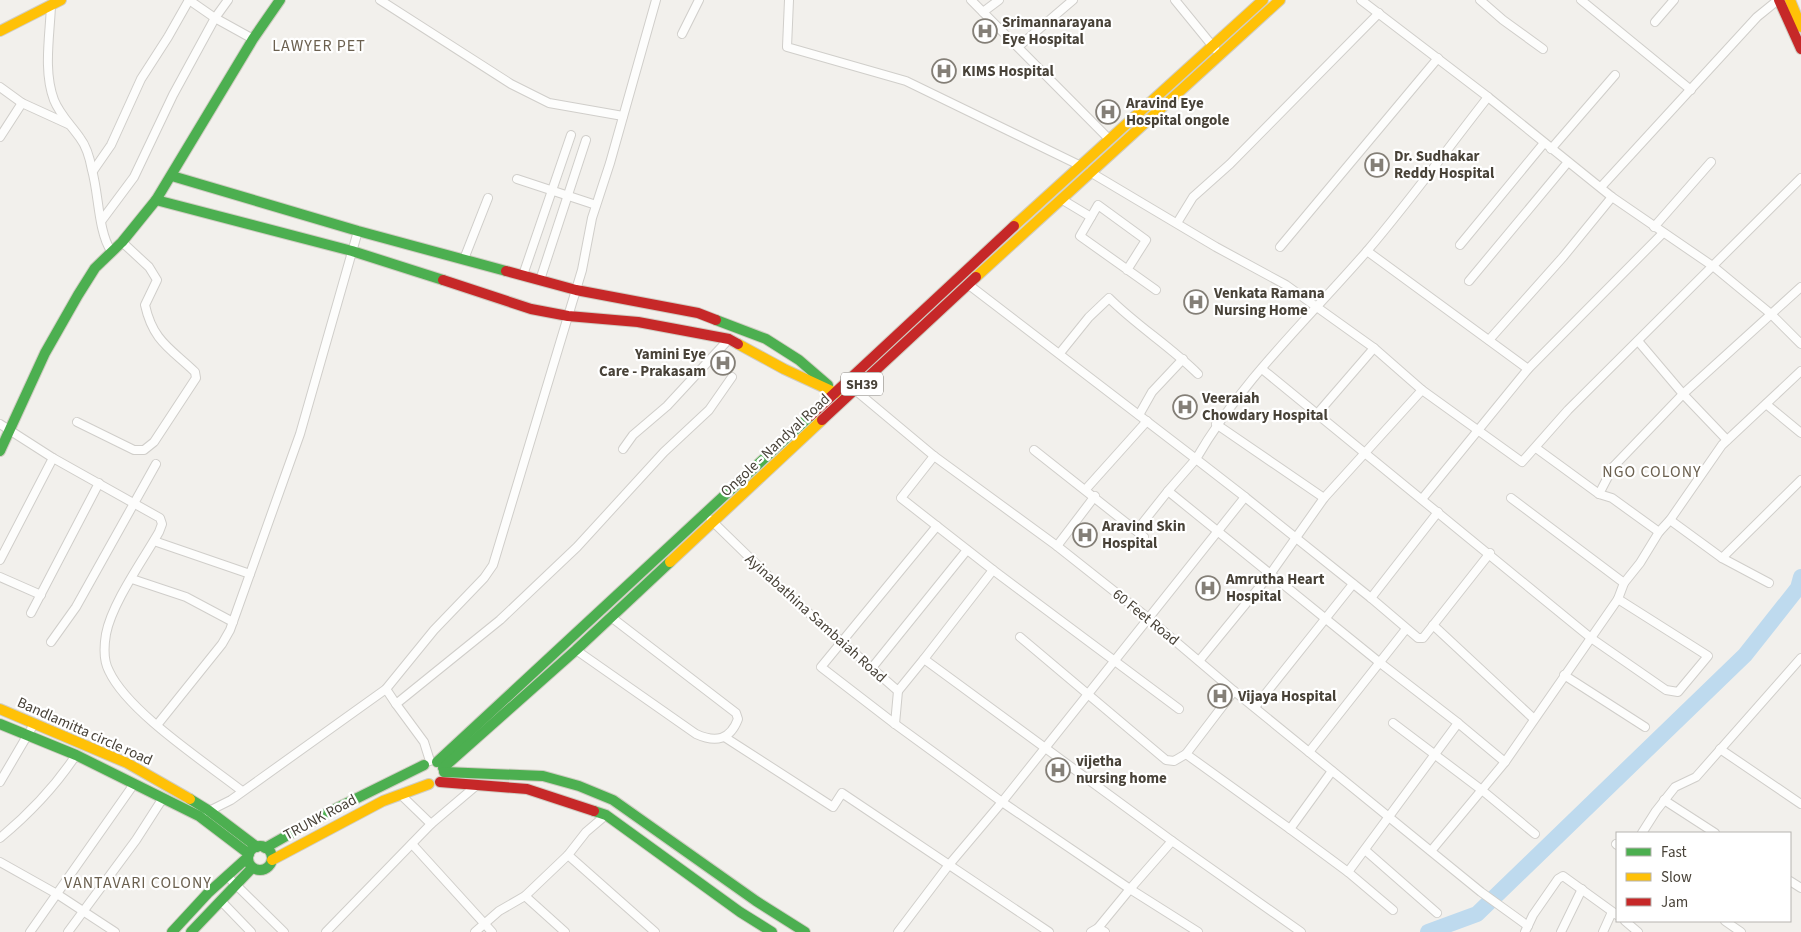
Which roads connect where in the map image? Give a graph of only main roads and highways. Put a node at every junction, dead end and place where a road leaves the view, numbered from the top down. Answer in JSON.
{"nodes":[{"id":1,"x":280,"y":0,"type":"edge"},
{"id":2,"x":1263,"y":0,"type":"edge"},
{"id":3,"x":1280,"y":0,"type":"edge"},
{"id":4,"x":1779,"y":0,"type":"edge"},
{"id":5,"x":1790,"y":0,"type":"edge"},
{"id":6,"x":51,"y":3,"type":"edge"},
{"id":7,"x":1801,"y":27,"type":"edge"},
{"id":8,"x":0,"y":31,"type":"edge"},
{"id":9,"x":1801,"y":49,"type":"edge"},
{"id":10,"x":172,"y":176,"type":"junction"},
{"id":11,"x":156,"y":200,"type":"junction"},
{"id":12,"x":1028,"y":213,"type":"junction"},
{"id":13,"x":1036,"y":221,"type":"junction"},
{"id":14,"x":847,"y":383,"type":"junction"},
{"id":15,"x":855,"y":390,"type":"junction"},
{"id":16,"x":840,"y":396,"type":"junction"},
{"id":17,"x":0,"y":451,"type":"edge"},
{"id":18,"x":0,"y":709,"type":"edge"},
{"id":19,"x":0,"y":724,"type":"edge"},
{"id":20,"x":435,"y":771,"type":"junction"},
{"id":21,"x":205,"y":814,"type":"junction"},
{"id":22,"x":261,"y":847,"type":"junction"},
{"id":23,"x":248,"y":855,"type":"junction"},
{"id":24,"x":272,"y":860,"type":"junction"},
{"id":25,"x":252,"y":868,"type":"junction"},
{"id":26,"x":172,"y":932,"type":"edge"},
{"id":27,"x":191,"y":932,"type":"edge"},
{"id":28,"x":772,"y":932,"type":"edge"},
{"id":29,"x":805,"y":932,"type":"edge"}],
"edges":[{"from":1,"to":10,"type":"main road"},
{"from":2,"to":12,"type":"main road","name":"Ongole - Nandyal Road","number":"SH39"},
{"from":3,"to":13,"type":"main road","name":"Ongole - Nandyal Road","number":"SH39"},
{"from":4,"to":9,"type":"main road"},
{"from":5,"to":7,"type":"main road"},
{"from":6,"to":8,"type":"main road"},
{"from":10,"to":11,"type":"main road"},
{"from":10,"to":16,"type":"main road"},
{"from":11,"to":16,"type":"main road"},
{"from":11,"to":17,"type":"main road"},
{"from":12,"to":13,"type":"main road"},
{"from":12,"to":14,"type":"main road","name":"Ongole - Nandyal Road","number":"SH39"},
{"from":13,"to":15,"type":"main road","name":"Ongole - Nandyal Road","number":"SH39"},
{"from":14,"to":15,"type":"main road"},
{"from":14,"to":16,"type":"main road","name":"Ongole - Nandyal Road","number":"SH39"},
{"from":15,"to":16,"type":"main road","name":"Ongole - Nandyal Road","number":"SH39"},
{"from":16,"to":20,"type":"main road","name":"Ongole - Nandyal Road","number":"SH39"},
{"from":16,"to":20,"type":"main road","name":"Ongole - Nandyal Road","number":"SH39"},
{"from":18,"to":21,"type":"main road","name":"Bandlamitta circle road"},
{"from":19,"to":21,"type":"main road"},
{"from":20,"to":22,"type":"main road"},
{"from":20,"to":24,"type":"main road","name":"TRUNK Road"},
{"from":20,"to":28,"type":"main road"},
{"from":20,"to":29,"type":"main road"},
{"from":21,"to":22,"type":"main road","name":"Bandlamitta circle road"},
{"from":21,"to":23,"type":"main road"},
{"from":22,"to":23,"type":"main road"},
{"from":22,"to":24,"type":"main road"},
{"from":23,"to":25,"type":"main road"},
{"from":23,"to":26,"type":"main road"},
{"from":24,"to":25,"type":"main road"},
{"from":25,"to":27,"type":"main road"}]}
